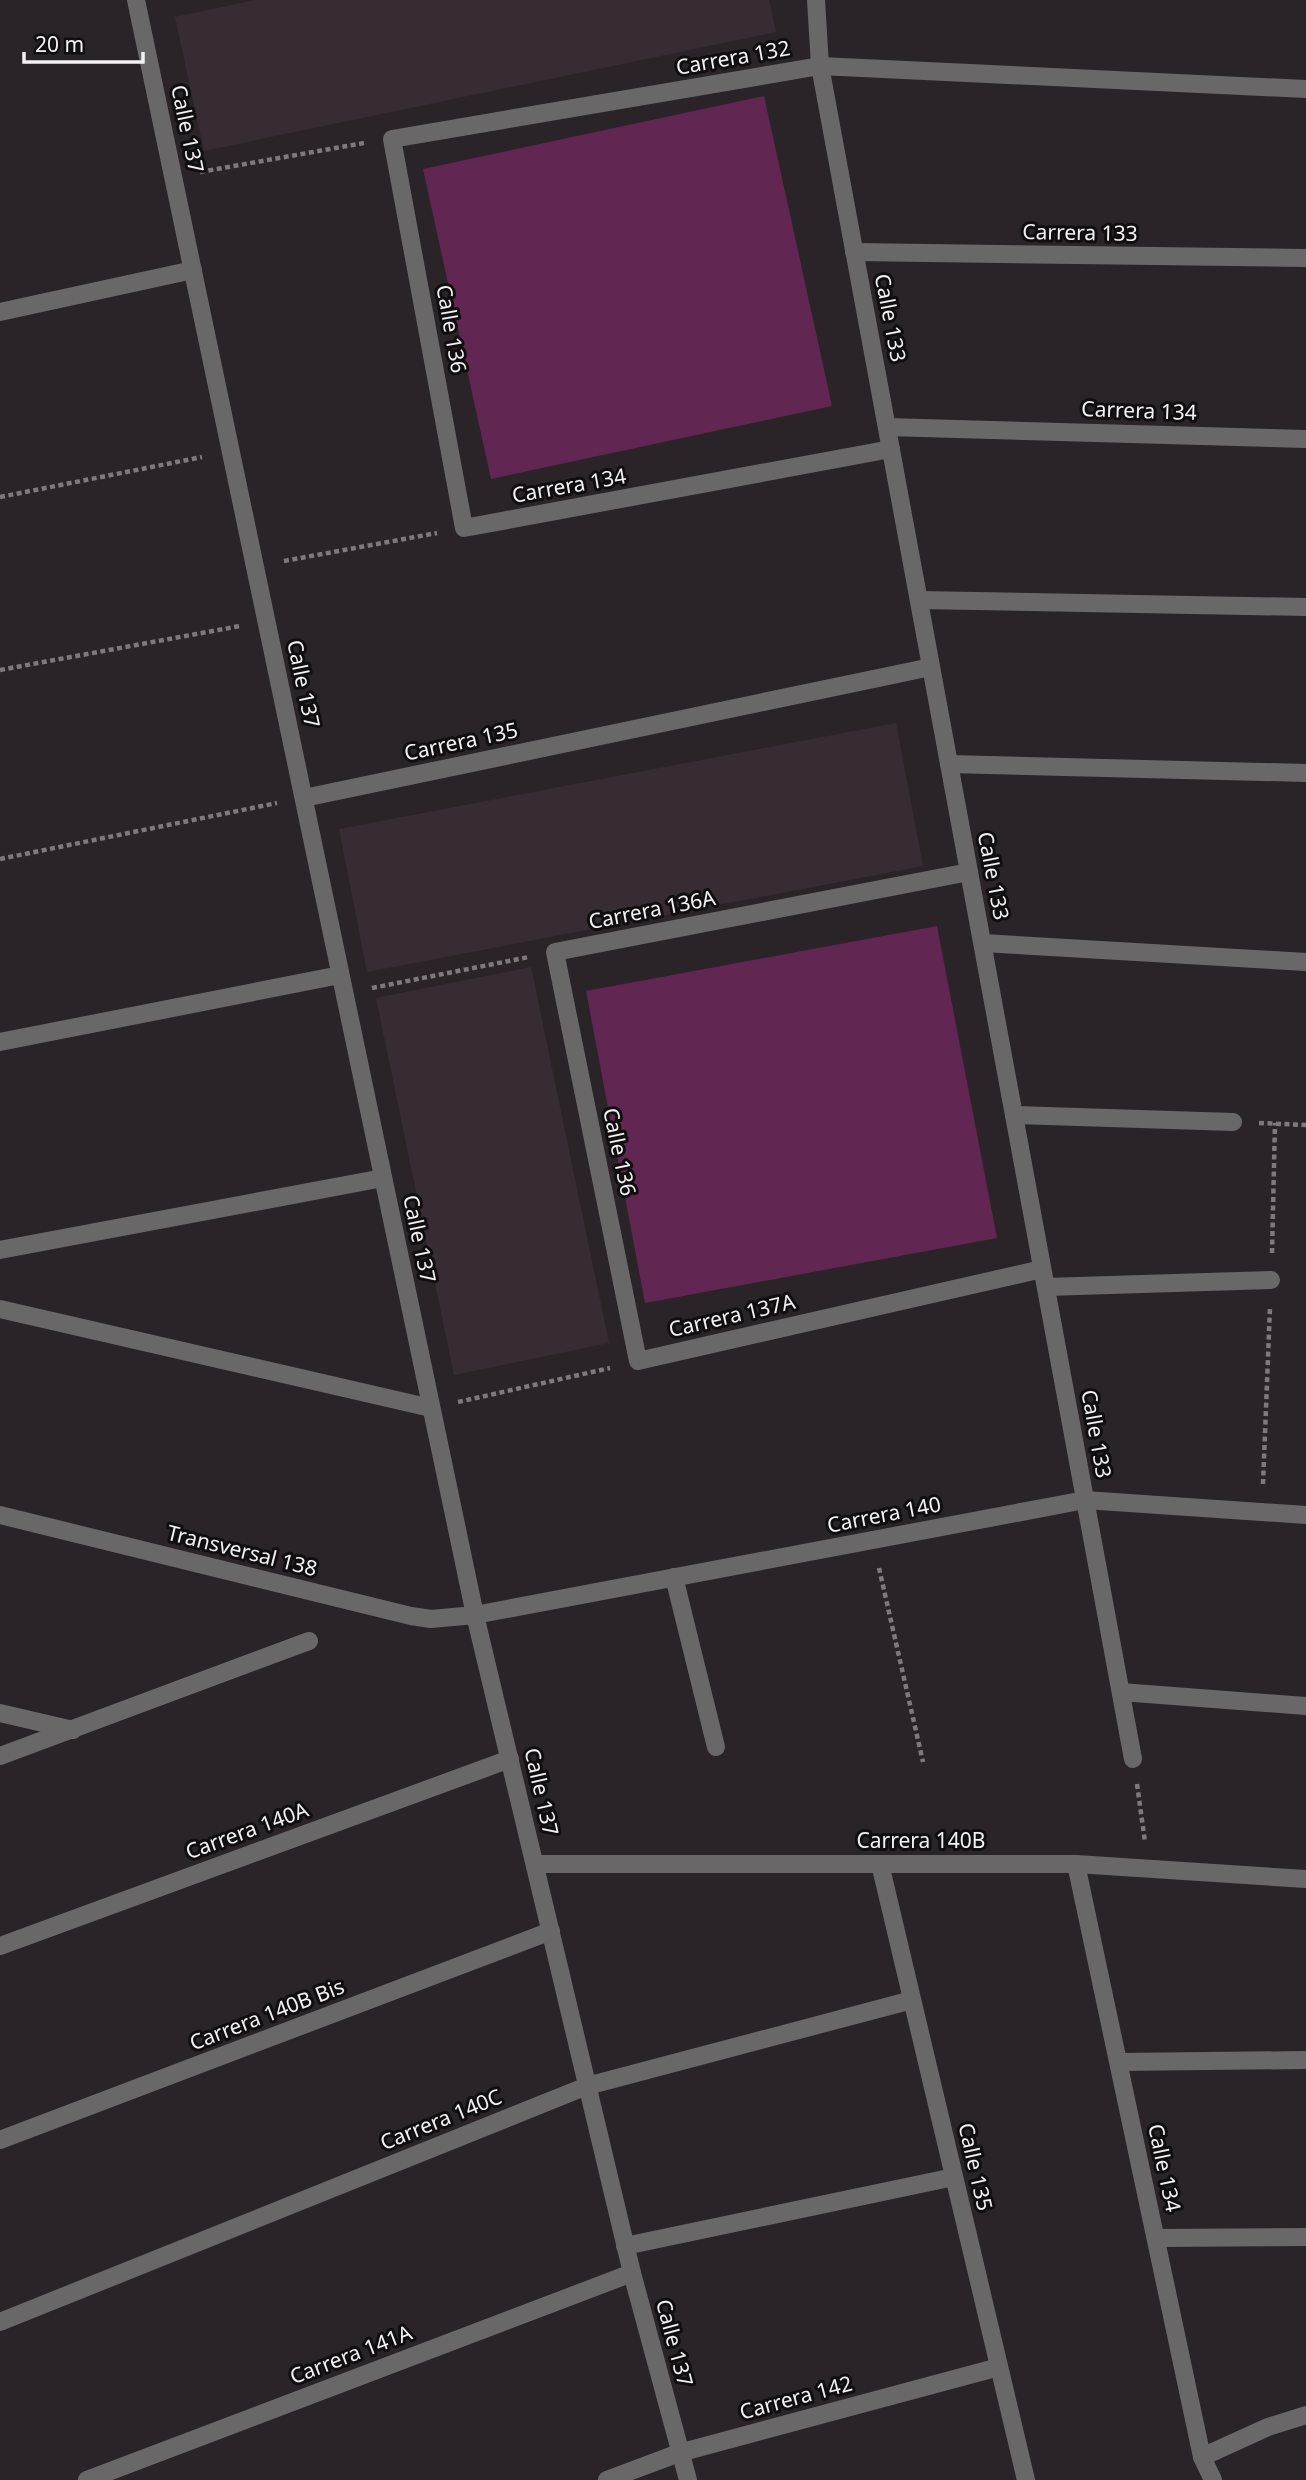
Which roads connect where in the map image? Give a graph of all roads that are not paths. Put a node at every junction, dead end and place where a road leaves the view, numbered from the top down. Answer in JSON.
{"nodes":[{"id":1,"x":136,"y":0,"type":"edge"},
{"id":2,"x":816,"y":0,"type":"edge"},
{"id":3,"x":820,"y":66,"type":"junction"},
{"id":4,"x":1306,"y":89,"type":"edge"},
{"id":5,"x":392,"y":139,"type":"joint"},
{"id":6,"x":854,"y":252,"type":"junction"},
{"id":7,"x":1306,"y":258,"type":"edge"},
{"id":8,"x":193,"y":270,"type":"junction"},
{"id":9,"x":0,"y":312,"type":"edge"},
{"id":10,"x":887,"y":427,"type":"junction"},
{"id":11,"x":1306,"y":439,"type":"edge"},
{"id":12,"x":891,"y":449,"type":"junction"},
{"id":13,"x":464,"y":528,"type":"joint"},
{"id":14,"x":919,"y":600,"type":"junction"},
{"id":15,"x":1306,"y":607,"type":"edge"},
{"id":16,"x":931,"y":667,"type":"junction"},
{"id":17,"x":949,"y":764,"type":"junction"},
{"id":18,"x":1306,"y":773,"type":"edge"},
{"id":19,"x":304,"y":798,"type":"junction"},
{"id":20,"x":969,"y":872,"type":"junction"},
{"id":21,"x":983,"y":943,"type":"junction"},
{"id":22,"x":555,"y":952,"type":"joint"},
{"id":23,"x":1306,"y":962,"type":"edge"},
{"id":24,"x":340,"y":975,"type":"junction"},
{"id":25,"x":0,"y":1042,"type":"edge"},
{"id":26,"x":1014,"y":1115,"type":"junction"},
{"id":27,"x":1233,"y":1122,"type":"dead end"},
{"id":28,"x":383,"y":1178,"type":"junction"},
{"id":29,"x":0,"y":1250,"type":"edge"},
{"id":30,"x":1042,"y":1269,"type":"junction"},
{"id":31,"x":1271,"y":1280,"type":"road end"},
{"id":32,"x":1046,"y":1287,"type":"junction"},
{"id":33,"x":0,"y":1309,"type":"edge"},
{"id":34,"x":638,"y":1361,"type":"joint"},
{"id":35,"x":432,"y":1408,"type":"junction"},
{"id":36,"x":1085,"y":1500,"type":"junction"},
{"id":37,"x":1306,"y":1515,"type":"edge"},
{"id":38,"x":0,"y":1516,"type":"edge"},
{"id":39,"x":674,"y":1577,"type":"junction"},
{"id":40,"x":474,"y":1615,"type":"junction"},
{"id":41,"x":309,"y":1642,"type":"dead end"},
{"id":42,"x":1121,"y":1692,"type":"junction"},
{"id":43,"x":1306,"y":1706,"type":"edge"},
{"id":44,"x":0,"y":1713,"type":"edge"},
{"id":45,"x":72,"y":1730,"type":"junction"},
{"id":46,"x":716,"y":1747,"type":"dead end"},
{"id":47,"x":0,"y":1756,"type":"edge"},
{"id":48,"x":510,"y":1759,"type":"junction"},
{"id":49,"x":1133,"y":1759,"type":"road end"},
{"id":50,"x":535,"y":1864,"type":"junction"},
{"id":51,"x":880,"y":1864,"type":"junction"},
{"id":52,"x":1076,"y":1864,"type":"junction"},
{"id":53,"x":1306,"y":1879,"type":"edge"},
{"id":54,"x":551,"y":1931,"type":"junction"},
{"id":55,"x":0,"y":1946,"type":"edge"},
{"id":56,"x":912,"y":2000,"type":"junction"},
{"id":57,"x":1306,"y":2060,"type":"edge"},
{"id":58,"x":1119,"y":2062,"type":"junction"},
{"id":59,"x":587,"y":2086,"type":"junction"},
{"id":60,"x":0,"y":2140,"type":"edge"},
{"id":61,"x":954,"y":2176,"type":"junction"},
{"id":62,"x":1306,"y":2237,"type":"edge"},
{"id":63,"x":1156,"y":2238,"type":"junction"},
{"id":64,"x":625,"y":2246,"type":"junction"},
{"id":65,"x":632,"y":2273,"type":"junction"},
{"id":66,"x":0,"y":2322,"type":"edge"},
{"id":67,"x":999,"y":2367,"type":"junction"},
{"id":68,"x":1306,"y":2415,"type":"edge"},
{"id":69,"x":680,"y":2453,"type":"junction"},
{"id":70,"x":1202,"y":2457,"type":"junction"},
{"id":71,"x":87,"y":2480,"type":"edge"},
{"id":72,"x":607,"y":2480,"type":"edge"},
{"id":73,"x":688,"y":2480,"type":"edge"},
{"id":74,"x":1026,"y":2480,"type":"edge"},
{"id":75,"x":1213,"y":2480,"type":"edge"}],
"edges":[{"from":1,"to":8,"type":"street","name":"Calle 137"},
{"from":2,"to":3,"type":"street","name":"Calle 133"},
{"from":3,"to":4,"type":"street","name":"Carrera 132"},
{"from":3,"to":5,"type":"street","name":"Carrera 132"},
{"from":3,"to":6,"type":"street","name":"Calle 133"},
{"from":5,"to":13,"type":"street","name":"Calle 136"},
{"from":6,"to":7,"type":"street","name":"Carrera 133"},
{"from":6,"to":10,"type":"street","name":"Calle 133"},
{"from":8,"to":9,"type":"street"},
{"from":8,"to":19,"type":"street","name":"Calle 137"},
{"from":10,"to":11,"type":"street","name":"Carrera 134"},
{"from":10,"to":12,"type":"street","name":"Calle 133"},
{"from":12,"to":13,"type":"street","name":"Carrera 134"},
{"from":12,"to":14,"type":"street","name":"Calle 133"},
{"from":14,"to":15,"type":"street"},
{"from":14,"to":16,"type":"street","name":"Calle 133"},
{"from":16,"to":17,"type":"street","name":"Calle 133"},
{"from":16,"to":19,"type":"street","name":"Carrera 135"},
{"from":17,"to":18,"type":"street"},
{"from":17,"to":20,"type":"street","name":"Calle 133"},
{"from":19,"to":24,"type":"street","name":"Calle 137"},
{"from":20,"to":21,"type":"street","name":"Calle 133"},
{"from":20,"to":22,"type":"street","name":"Carrera 136A"},
{"from":21,"to":23,"type":"street"},
{"from":21,"to":26,"type":"street","name":"Calle 133"},
{"from":22,"to":34,"type":"street","name":"Calle 136"},
{"from":24,"to":25,"type":"street"},
{"from":24,"to":28,"type":"street","name":"Calle 137"},
{"from":26,"to":27,"type":"street"},
{"from":26,"to":30,"type":"street","name":"Calle 133"},
{"from":28,"to":29,"type":"street"},
{"from":28,"to":35,"type":"street","name":"Calle 137"},
{"from":30,"to":32,"type":"street","name":"Calle 133"},
{"from":30,"to":34,"type":"street","name":"Carrera 137A"},
{"from":31,"to":32,"type":"street"},
{"from":32,"to":36,"type":"street","name":"Calle 133"},
{"from":33,"to":35,"type":"street"},
{"from":35,"to":40,"type":"street","name":"Calle 137"},
{"from":36,"to":37,"type":"street","name":"Carrera 140"},
{"from":36,"to":39,"type":"street","name":"Carrera 140"},
{"from":36,"to":42,"type":"street","name":"Calle 133"},
{"from":38,"to":40,"type":"street","name":"Transversal 138"},
{"from":39,"to":40,"type":"street","name":"Carrera 140"},
{"from":39,"to":46,"type":"street"},
{"from":40,"to":48,"type":"street","name":"Calle 137"},
{"from":41,"to":45,"type":"street"},
{"from":42,"to":43,"type":"street"},
{"from":42,"to":49,"type":"street","name":"Calle 133"},
{"from":44,"to":45,"type":"street"},
{"from":45,"to":47,"type":"street"},
{"from":48,"to":50,"type":"street","name":"Calle 137"},
{"from":48,"to":55,"type":"street","name":"Carrera 140A"},
{"from":50,"to":51,"type":"street","name":"Carrera 140B"},
{"from":50,"to":54,"type":"street","name":"Calle 137"},
{"from":51,"to":52,"type":"street","name":"Carrera 140B"},
{"from":51,"to":56,"type":"street","name":"Calle 135"},
{"from":52,"to":53,"type":"street","name":"Carrera 140B"},
{"from":52,"to":58,"type":"street","name":"Calle 134"},
{"from":54,"to":59,"type":"street","name":"Calle 137"},
{"from":54,"to":60,"type":"street","name":"Carrera 140B Bis"},
{"from":56,"to":59,"type":"street","name":"Carrera 140C"},
{"from":56,"to":61,"type":"street","name":"Calle 135"},
{"from":57,"to":58,"type":"street"},
{"from":58,"to":63,"type":"street","name":"Calle 134"},
{"from":59,"to":64,"type":"street","name":"Calle 137"},
{"from":59,"to":66,"type":"street","name":"Carrera 140C"},
{"from":61,"to":64,"type":"street"},
{"from":61,"to":67,"type":"street","name":"Calle 135"},
{"from":62,"to":63,"type":"street"},
{"from":63,"to":70,"type":"street","name":"Calle 134"},
{"from":64,"to":65,"type":"street","name":"Calle 137"},
{"from":65,"to":69,"type":"street","name":"Calle 137"},
{"from":65,"to":71,"type":"street","name":"Carrera 141A"},
{"from":67,"to":69,"type":"street","name":"Carrera 142"},
{"from":67,"to":74,"type":"street","name":"Calle 135"},
{"from":68,"to":70,"type":"street"},
{"from":69,"to":72,"type":"street","name":"Carrera 142"},
{"from":69,"to":73,"type":"street","name":"Calle 137"},
{"from":70,"to":75,"type":"street","name":"Calle 134"}]}
